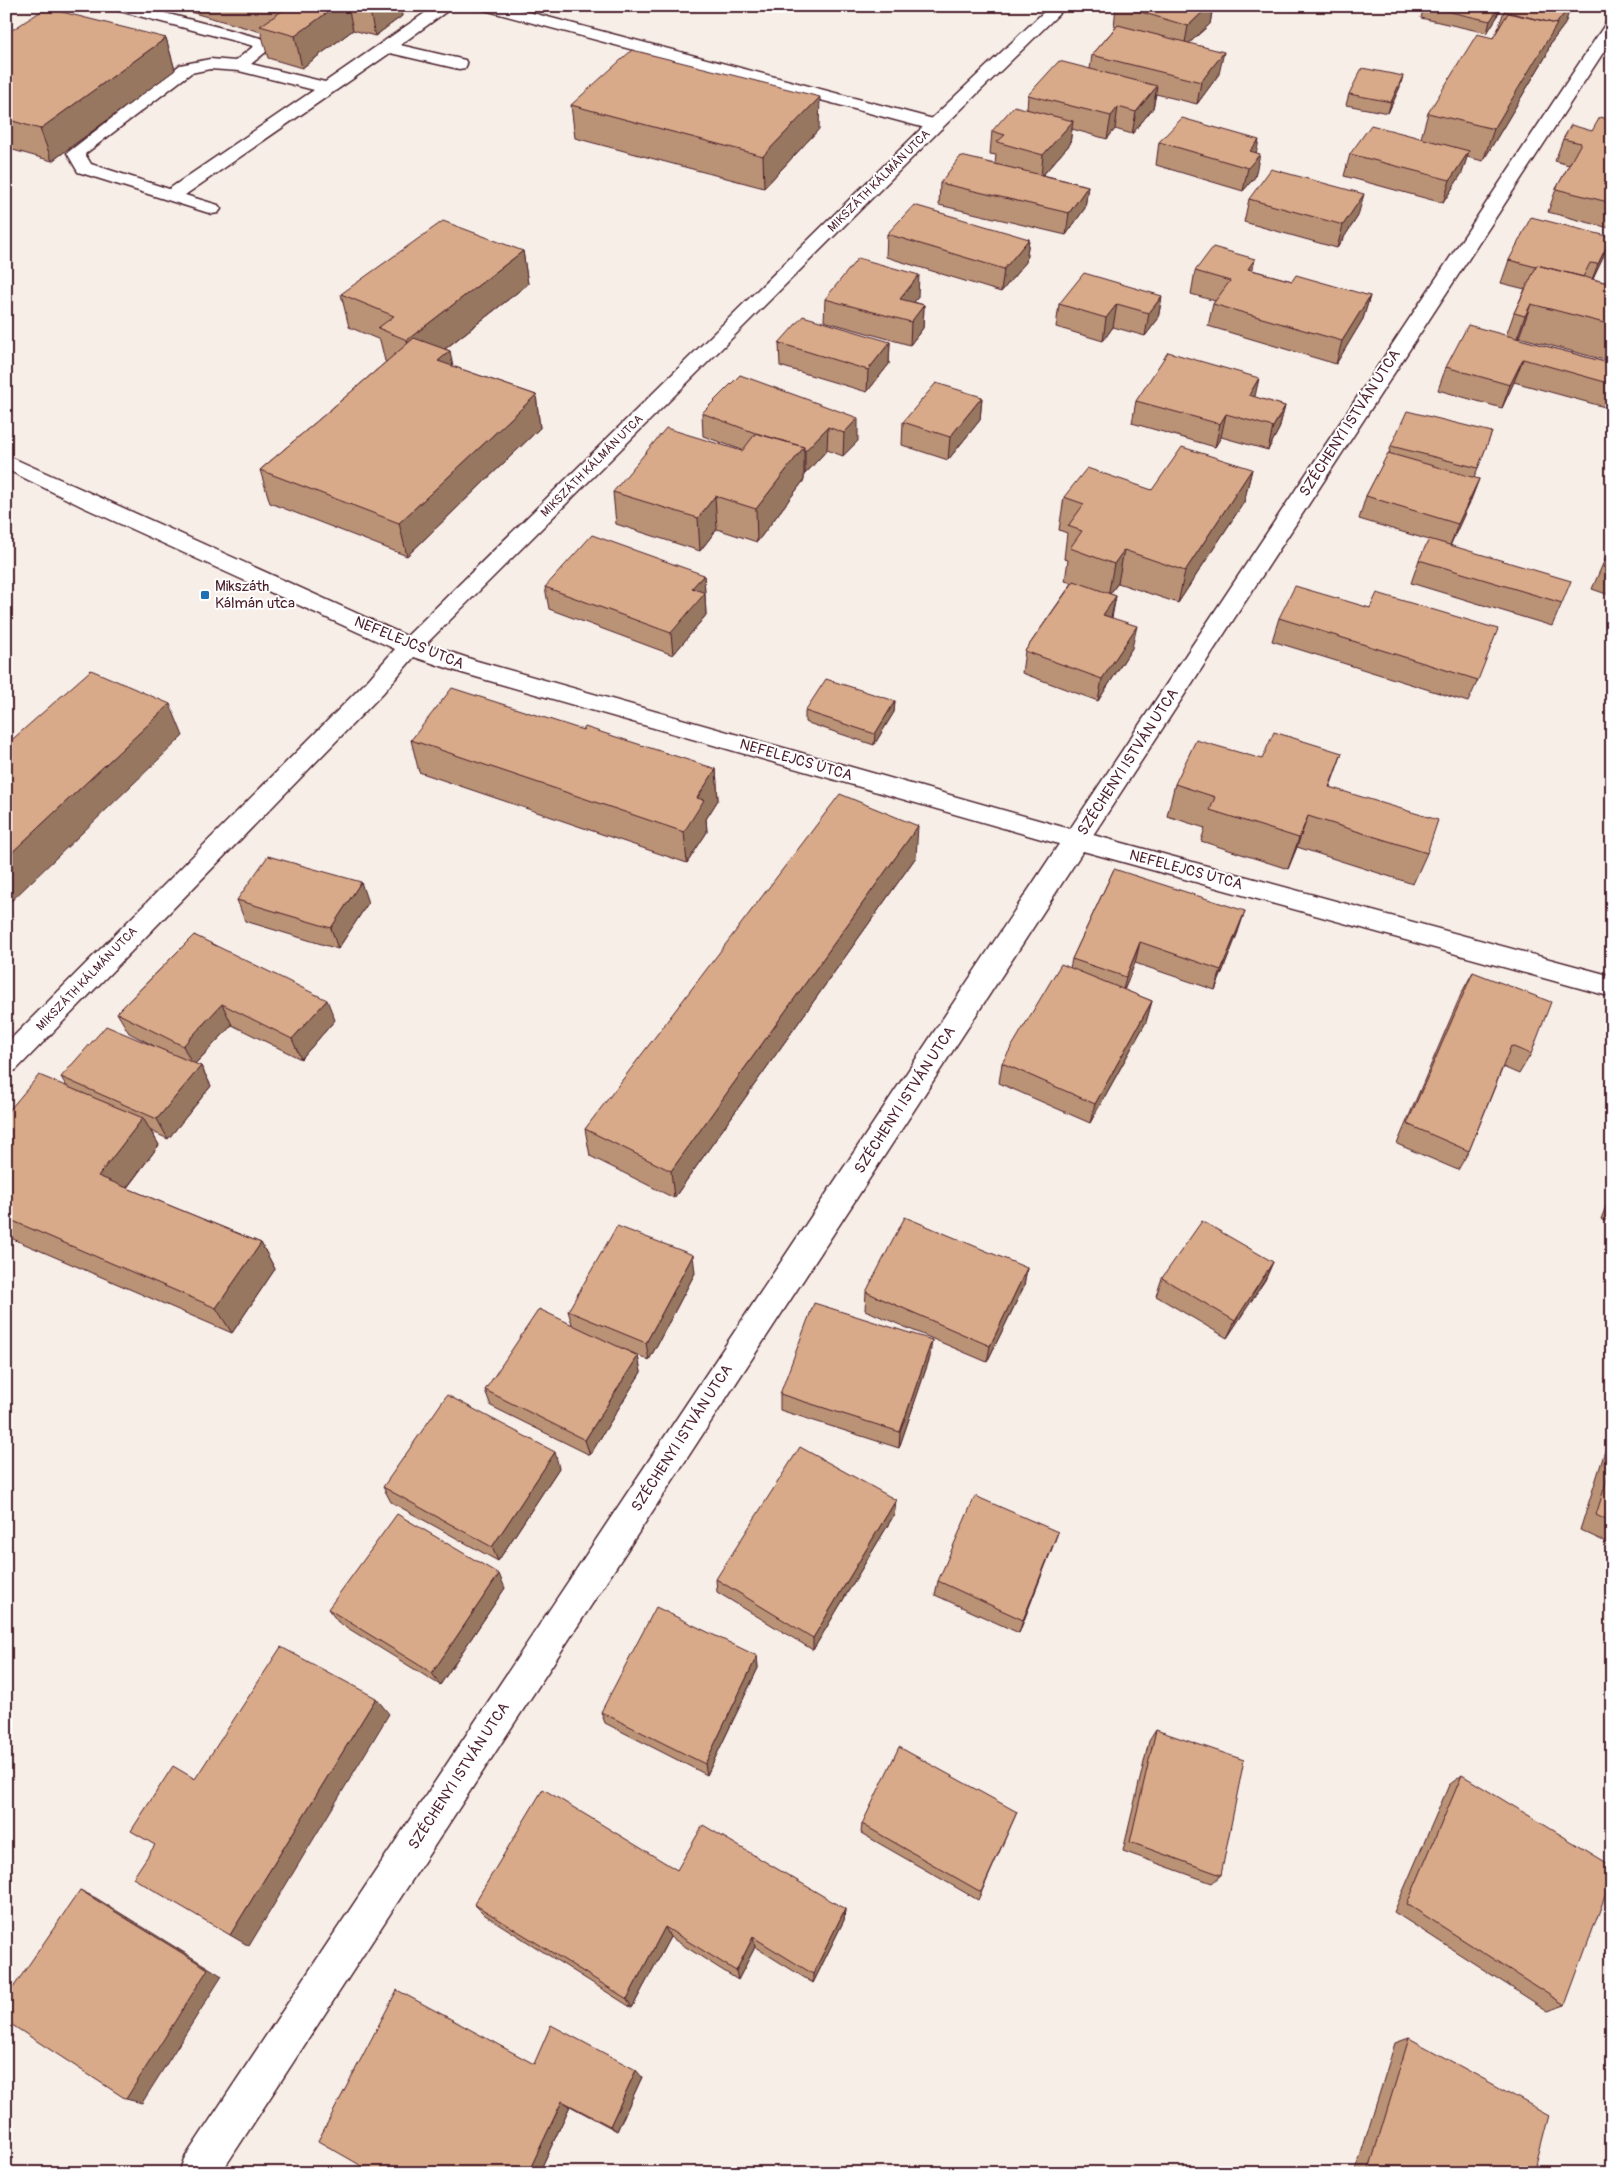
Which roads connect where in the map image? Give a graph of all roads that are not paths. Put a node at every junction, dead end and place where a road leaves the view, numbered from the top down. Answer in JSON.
{"nodes":[{"id":1,"x":118,"y":6,"type":"edge"},
{"id":2,"x":446,"y":6,"type":"edge"},
{"id":3,"x":488,"y":6,"type":"edge"},
{"id":4,"x":1059,"y":6,"type":"edge"},
{"id":5,"x":1612,"y":26,"type":"edge"},
{"id":6,"x":387,"y":47,"type":"junction"},
{"id":7,"x":459,"y":64,"type":"dead end"},
{"id":8,"x":239,"y":66,"type":"junction"},
{"id":9,"x":327,"y":88,"type":"junction"},
{"id":10,"x":935,"y":125,"type":"junction"},
{"id":11,"x":173,"y":195,"type":"junction"},
{"id":12,"x":212,"y":208,"type":"dead end"},
{"id":13,"x":6,"y":461,"type":"edge"},
{"id":14,"x":410,"y":647,"type":"junction"},
{"id":15,"x":1077,"y":840,"type":"junction"},
{"id":16,"x":1612,"y":987,"type":"edge"},
{"id":17,"x":6,"y":1062,"type":"edge"},
{"id":18,"x":198,"y":2173,"type":"edge"}],
"edges":[{"from":1,"to":8,"type":"street"},
{"from":2,"to":6,"type":"street"},
{"from":3,"to":10,"type":"street"},
{"from":4,"to":10,"type":"street","name":"MIKSZÁTH KÁLMÁN UTCA"},
{"from":5,"to":15,"type":"street","name":"SZÉCHENYI ISTVÁN UTCA"},
{"from":6,"to":7,"type":"street"},
{"from":6,"to":9,"type":"street"},
{"from":8,"to":9,"type":"street"},
{"from":8,"to":11,"type":"street"},
{"from":9,"to":11,"type":"street"},
{"from":10,"to":14,"type":"street","name":"MIKSZÁTH KÁLMÁN UTCA"},
{"from":11,"to":12,"type":"street"},
{"from":13,"to":14,"type":"street","name":"NEFELEJCS UTCA"},
{"from":14,"to":15,"type":"street","name":"NEFELEJCS UTCA"},
{"from":14,"to":17,"type":"street","name":"MIKSZÁTH KÁLMÁN UTCA"},
{"from":15,"to":16,"type":"street","name":"NEFELEJCS UTCA"},
{"from":15,"to":18,"type":"street","name":"SZÉCHENYI ISTVÁN UTCA"}]}
